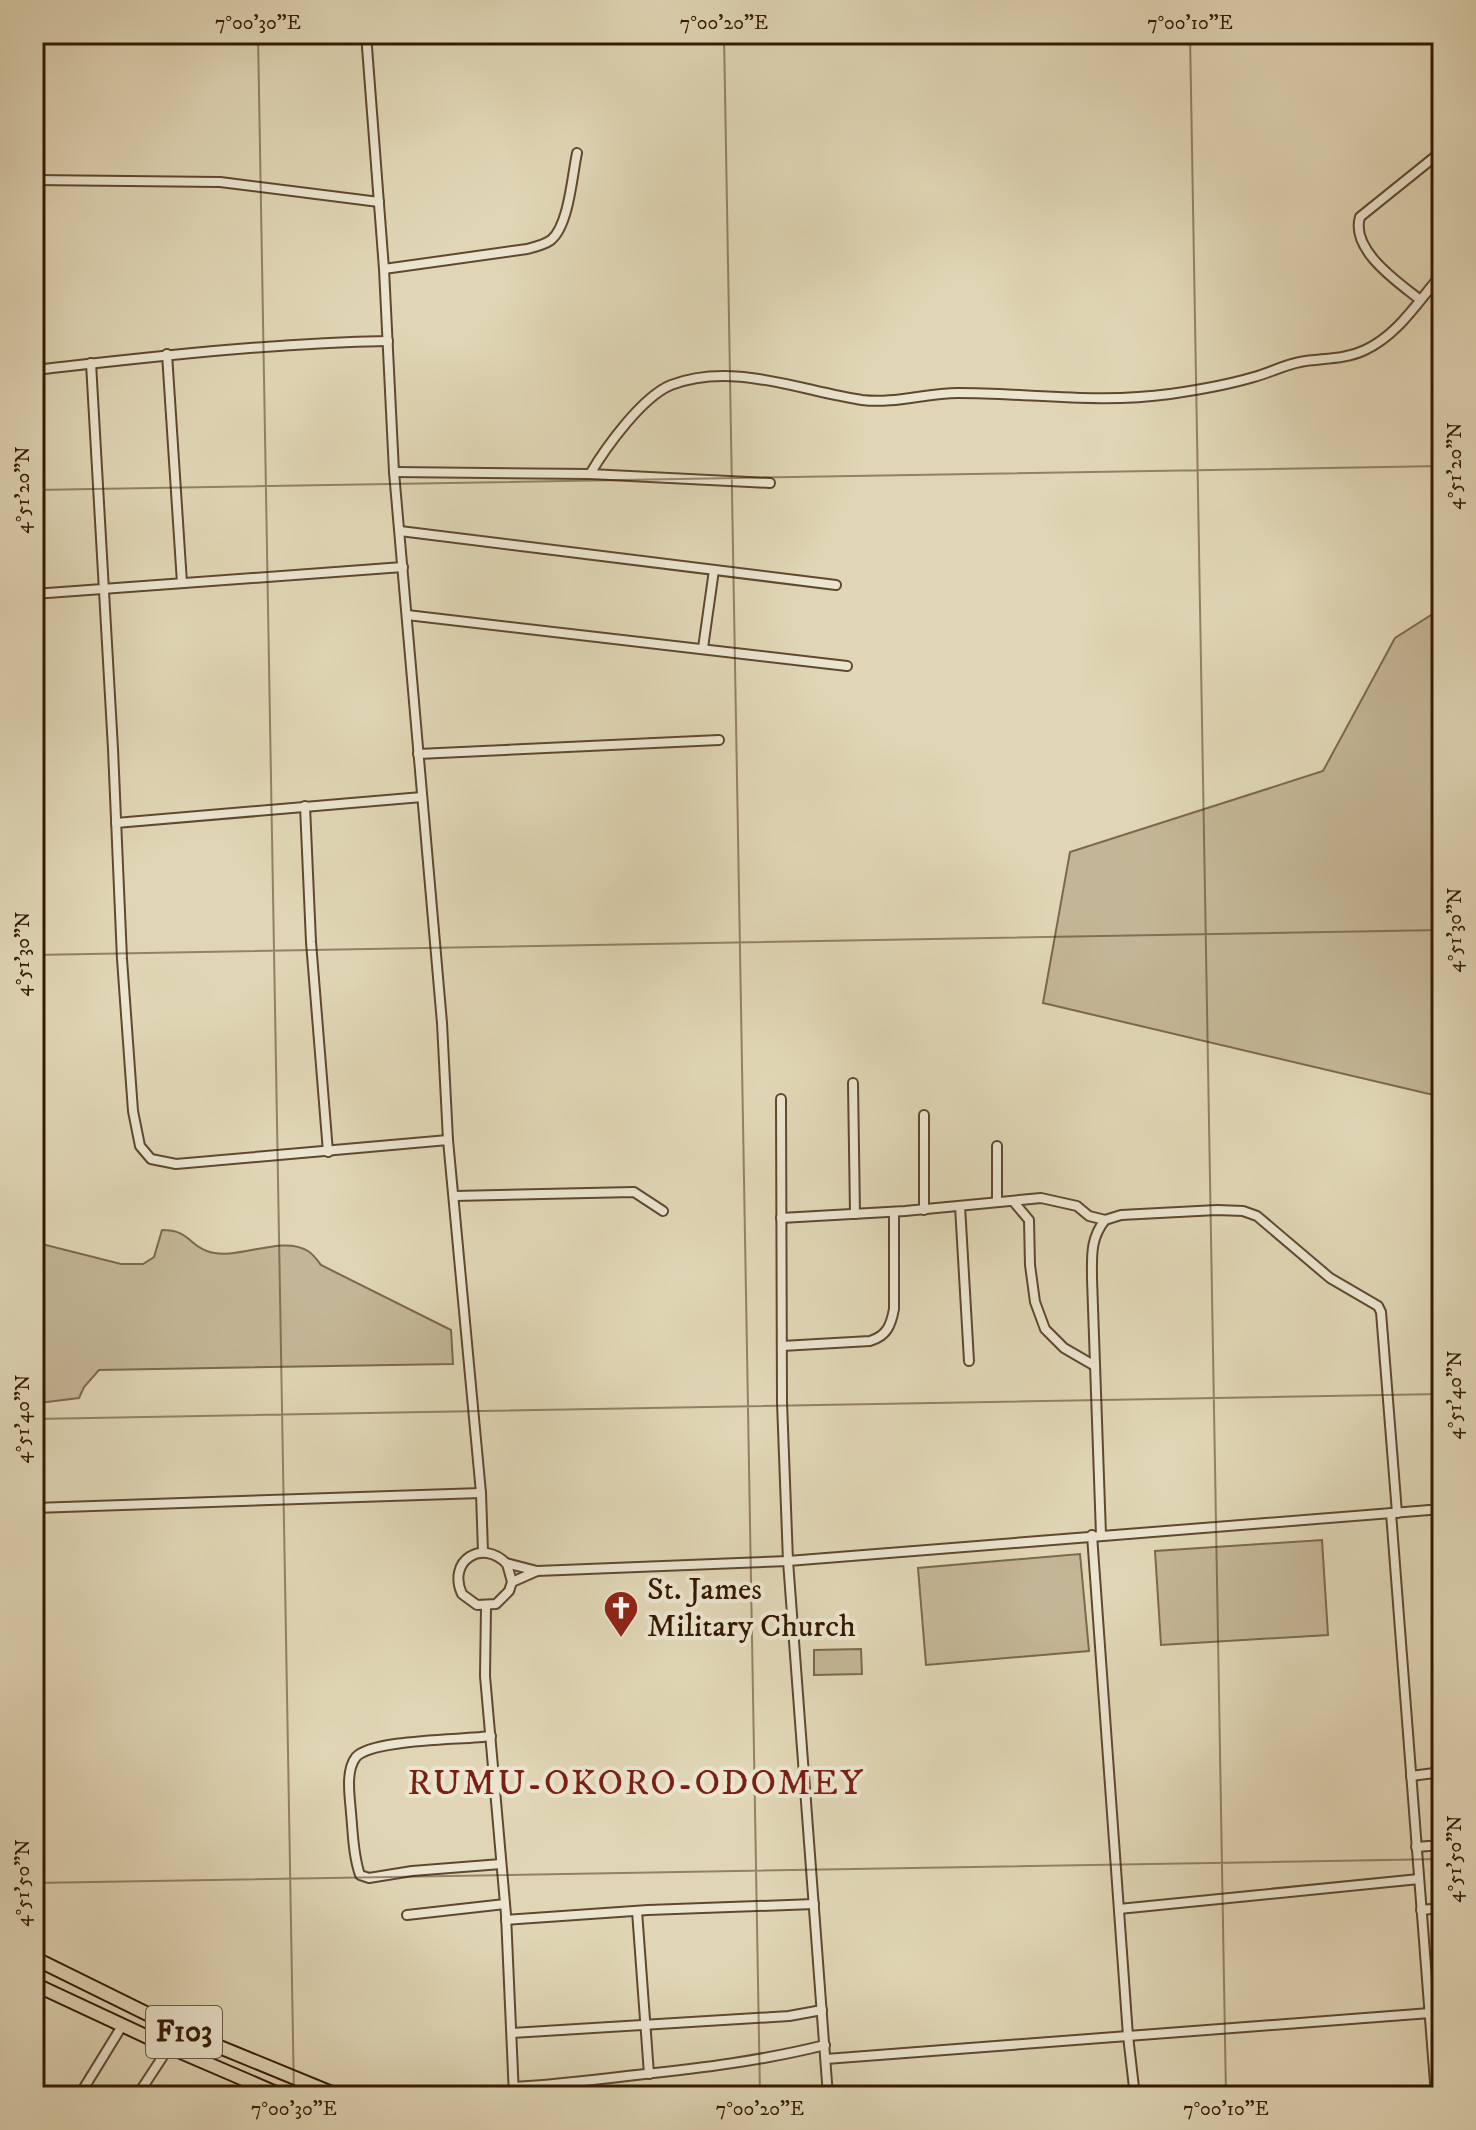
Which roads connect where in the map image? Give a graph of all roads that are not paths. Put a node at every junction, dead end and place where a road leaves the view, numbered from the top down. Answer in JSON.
{"nodes":[{"id":1,"x":366,"y":34,"type":"edge"},
{"id":2,"x":1442,"y":151,"type":"edge"},
{"id":3,"x":577,"y":153,"type":"dead end"},
{"id":4,"x":34,"y":180,"type":"edge"},
{"id":5,"x":379,"y":202,"type":"junction"},
{"id":6,"x":384,"y":269,"type":"junction"},
{"id":7,"x":1442,"y":274,"type":"edge"},
{"id":8,"x":1419,"y":299,"type":"junction"},
{"id":9,"x":388,"y":341,"type":"junction"},
{"id":10,"x":167,"y":354,"type":"junction"},
{"id":11,"x":91,"y":363,"type":"junction"},
{"id":12,"x":34,"y":370,"type":"edge"},
{"id":13,"x":394,"y":472,"type":"junction"},
{"id":14,"x":590,"y":474,"type":"junction"},
{"id":15,"x":770,"y":483,"type":"dead end"},
{"id":16,"x":400,"y":531,"type":"junction"},
{"id":17,"x":403,"y":567,"type":"junction"},
{"id":18,"x":714,"y":570,"type":"junction"},
{"id":19,"x":182,"y":583,"type":"junction"},
{"id":20,"x":836,"y":585,"type":"dead end"},
{"id":21,"x":102,"y":589,"type":"junction"},
{"id":22,"x":34,"y":594,"type":"edge"},
{"id":23,"x":407,"y":615,"type":"junction"},
{"id":24,"x":703,"y":648,"type":"junction"},
{"id":25,"x":847,"y":666,"type":"dead end"},
{"id":26,"x":719,"y":740,"type":"dead end"},
{"id":27,"x":418,"y":754,"type":"junction"},
{"id":28,"x":422,"y":797,"type":"junction"},
{"id":29,"x":305,"y":806,"type":"junction"},
{"id":30,"x":116,"y":823,"type":"junction"},
{"id":31,"x":853,"y":1083,"type":"dead end"},
{"id":32,"x":781,"y":1099,"type":"dead end"},
{"id":33,"x":924,"y":1115,"type":"dead end"},
{"id":34,"x":448,"y":1140,"type":"junction"},
{"id":35,"x":997,"y":1146,"type":"dead end"},
{"id":36,"x":328,"y":1152,"type":"junction"},
{"id":37,"x":454,"y":1196,"type":"junction"},
{"id":38,"x":1013,"y":1201,"type":"junction"},
{"id":39,"x":997,"y":1202,"type":"junction"},
{"id":40,"x":960,"y":1206,"type":"junction"},
{"id":41,"x":924,"y":1210,"type":"junction"},
{"id":42,"x":663,"y":1211,"type":"dead end"},
{"id":43,"x":894,"y":1212,"type":"junction"},
{"id":44,"x":855,"y":1214,"type":"junction"},
{"id":45,"x":781,"y":1218,"type":"junction"},
{"id":46,"x":1105,"y":1220,"type":"junction"},
{"id":47,"x":782,"y":1346,"type":"junction"},
{"id":48,"x":969,"y":1361,"type":"dead end"},
{"id":49,"x":1095,"y":1366,"type":"junction"},
{"id":50,"x":481,"y":1493,"type":"junction"},
{"id":51,"x":34,"y":1508,"type":"edge"},
{"id":52,"x":1442,"y":1509,"type":"edge"},
{"id":53,"x":1394,"y":1513,"type":"junction"},
{"id":54,"x":1097,"y":1535,"type":"junction"},
{"id":55,"x":483,"y":1552,"type":"junction"},
{"id":56,"x":788,"y":1561,"type":"junction"},
{"id":57,"x":506,"y":1563,"type":"junction"},
{"id":58,"x":537,"y":1571,"type":"junction"},
{"id":59,"x":512,"y":1582,"type":"junction"},
{"id":60,"x":486,"y":1606,"type":"junction"},
{"id":61,"x":491,"y":1736,"type":"junction"},
{"id":62,"x":1442,"y":1772,"type":"edge"},
{"id":63,"x":1411,"y":1776,"type":"junction"},
{"id":64,"x":1442,"y":1845,"type":"edge"},
{"id":65,"x":1416,"y":1847,"type":"junction"},
{"id":66,"x":501,"y":1864,"type":"junction"},
{"id":67,"x":1419,"y":1879,"type":"junction"},
{"id":68,"x":505,"y":1904,"type":"junction"},
{"id":69,"x":814,"y":1904,"type":"junction"},
{"id":70,"x":1442,"y":1908,"type":"edge"},
{"id":71,"x":1119,"y":1909,"type":"junction"},
{"id":72,"x":1421,"y":1910,"type":"junction"},
{"id":73,"x":637,"y":1911,"type":"junction"},
{"id":74,"x":407,"y":1915,"type":"dead end"},
{"id":75,"x":506,"y":1920,"type":"junction"},
{"id":76,"x":34,"y":1958,"type":"edge"},
{"id":77,"x":34,"y":1984,"type":"edge"},
{"id":78,"x":1442,"y":1999,"type":"edge"},
{"id":79,"x":1429,"y":2000,"type":"junction"},
{"id":80,"x":822,"y":2010,"type":"junction"},
{"id":81,"x":1430,"y":2013,"type":"junction"},
{"id":82,"x":645,"y":2024,"type":"junction"},
{"id":83,"x":122,"y":2026,"type":"junction"},
{"id":84,"x":512,"y":2033,"type":"junction"},
{"id":85,"x":1128,"y":2036,"type":"junction"},
{"id":86,"x":825,"y":2045,"type":"junction"},
{"id":87,"x":169,"y":2047,"type":"junction"},
{"id":88,"x":826,"y":2059,"type":"junction"},
{"id":89,"x":649,"y":2074,"type":"junction"},
{"id":90,"x":1438,"y":2075,"type":"edge"},
{"id":91,"x":514,"y":2092,"type":"edge"},
{"id":92,"x":79,"y":2096,"type":"edge"},
{"id":93,"x":137,"y":2096,"type":"edge"},
{"id":94,"x":283,"y":2096,"type":"edge"},
{"id":95,"x":339,"y":2096,"type":"edge"},
{"id":96,"x":828,"y":2096,"type":"edge"},
{"id":97,"x":1135,"y":2096,"type":"edge"},
{"id":98,"x":1436,"y":2096,"type":"edge"}],
"edges":[{"from":1,"to":5,"type":"street"},
{"from":2,"to":8,"type":"street"},
{"from":3,"to":6,"type":"street"},
{"from":4,"to":5,"type":"street"},
{"from":5,"to":6,"type":"street"},
{"from":6,"to":9,"type":"street"},
{"from":7,"to":8,"type":"street"},
{"from":8,"to":14,"type":"street"},
{"from":9,"to":10,"type":"street"},
{"from":9,"to":13,"type":"street"},
{"from":10,"to":11,"type":"street"},
{"from":10,"to":19,"type":"street"},
{"from":11,"to":12,"type":"street"},
{"from":11,"to":21,"type":"street"},
{"from":13,"to":14,"type":"street"},
{"from":13,"to":16,"type":"street"},
{"from":14,"to":15,"type":"street"},
{"from":16,"to":17,"type":"street"},
{"from":16,"to":18,"type":"street"},
{"from":17,"to":19,"type":"street"},
{"from":17,"to":23,"type":"street"},
{"from":18,"to":20,"type":"street"},
{"from":18,"to":24,"type":"street"},
{"from":19,"to":21,"type":"street"},
{"from":21,"to":22,"type":"street"},
{"from":21,"to":30,"type":"street"},
{"from":23,"to":24,"type":"street"},
{"from":23,"to":27,"type":"street"},
{"from":24,"to":25,"type":"street"},
{"from":26,"to":27,"type":"street"},
{"from":27,"to":28,"type":"street"},
{"from":28,"to":29,"type":"street"},
{"from":28,"to":34,"type":"street"},
{"from":29,"to":30,"type":"street"},
{"from":29,"to":36,"type":"street"},
{"from":30,"to":36,"type":"street"},
{"from":31,"to":44,"type":"street"},
{"from":32,"to":45,"type":"street"},
{"from":33,"to":41,"type":"street"},
{"from":34,"to":36,"type":"street"},
{"from":34,"to":37,"type":"street"},
{"from":35,"to":39,"type":"street"},
{"from":37,"to":42,"type":"street"},
{"from":37,"to":50,"type":"street"},
{"from":38,"to":39,"type":"street"},
{"from":38,"to":46,"type":"street"},
{"from":38,"to":49,"type":"street"},
{"from":39,"to":40,"type":"street"},
{"from":40,"to":41,"type":"street"},
{"from":40,"to":48,"type":"street"},
{"from":41,"to":43,"type":"street"},
{"from":43,"to":44,"type":"street"},
{"from":43,"to":47,"type":"street"},
{"from":44,"to":45,"type":"street"},
{"from":45,"to":47,"type":"street"},
{"from":46,"to":49,"type":"street"},
{"from":46,"to":53,"type":"street"},
{"from":47,"to":56,"type":"street"},
{"from":49,"to":54,"type":"street"},
{"from":50,"to":51,"type":"street"},
{"from":50,"to":55,"type":"street"},
{"from":52,"to":53,"type":"street"},
{"from":53,"to":54,"type":"street"},
{"from":53,"to":63,"type":"street"},
{"from":54,"to":56,"type":"street"},
{"from":54,"to":71,"type":"street"},
{"from":55,"to":57,"type":"street"},
{"from":55,"to":60,"type":"street"},
{"from":56,"to":58,"type":"street"},
{"from":56,"to":69,"type":"street"},
{"from":57,"to":58,"type":"street"},
{"from":57,"to":59,"type":"street"},
{"from":58,"to":59,"type":"street"},
{"from":59,"to":60,"type":"street"},
{"from":60,"to":61,"type":"street"},
{"from":61,"to":66,"type":"street"},
{"from":61,"to":66,"type":"street"},
{"from":62,"to":63,"type":"street"},
{"from":63,"to":65,"type":"street"},
{"from":64,"to":65,"type":"street"},
{"from":65,"to":67,"type":"street"},
{"from":66,"to":68,"type":"street"},
{"from":67,"to":71,"type":"street"},
{"from":67,"to":72,"type":"street"},
{"from":68,"to":74,"type":"street"},
{"from":68,"to":75,"type":"street"},
{"from":69,"to":73,"type":"street"},
{"from":69,"to":80,"type":"street"},
{"from":70,"to":72,"type":"street"},
{"from":71,"to":85,"type":"street"},
{"from":72,"to":79,"type":"street"},
{"from":73,"to":75,"type":"street"},
{"from":73,"to":82,"type":"street"},
{"from":75,"to":84,"type":"street"},
{"from":76,"to":95,"type":"main road","number":"F103"},
{"from":77,"to":83,"type":"main road","number":"F103"},
{"from":78,"to":79,"type":"street"},
{"from":79,"to":81,"type":"street"},
{"from":80,"to":82,"type":"street"},
{"from":80,"to":86,"type":"street"},
{"from":81,"to":85,"type":"street"},
{"from":81,"to":90,"type":"street"},
{"from":82,"to":84,"type":"street"},
{"from":82,"to":89,"type":"street"},
{"from":83,"to":87,"type":"main road","number":"F103"},
{"from":83,"to":92,"type":"street"},
{"from":84,"to":91,"type":"street"},
{"from":85,"to":88,"type":"street"},
{"from":85,"to":97,"type":"street"},
{"from":86,"to":88,"type":"street"},
{"from":86,"to":89,"type":"street"},
{"from":87,"to":93,"type":"street"},
{"from":87,"to":94,"type":"main road","number":"F103"},
{"from":88,"to":96,"type":"street"},
{"from":89,"to":91,"type":"street"},
{"from":90,"to":98,"type":"street"}]}
